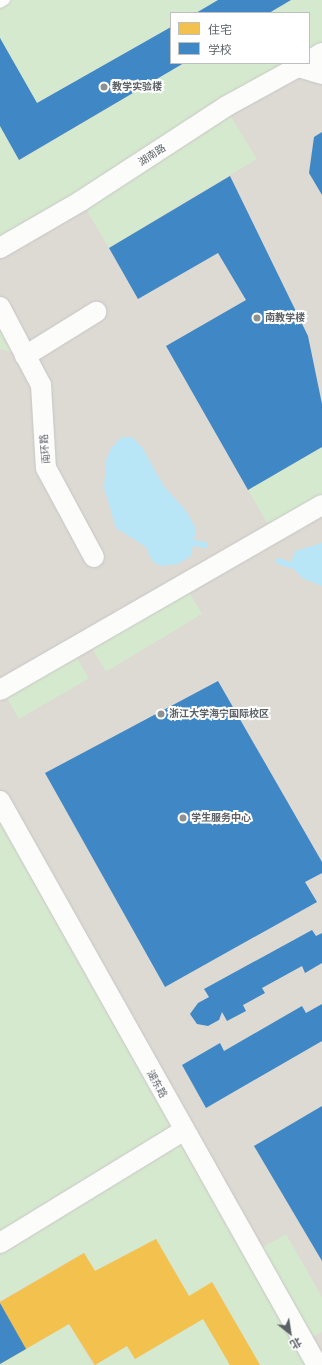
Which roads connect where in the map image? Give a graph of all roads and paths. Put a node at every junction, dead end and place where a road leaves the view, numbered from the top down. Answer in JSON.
{"nodes":[{"id":1,"x":5,"y":0,"type":"edge"},
{"id":2,"x":0,"y":3,"type":"edge"},
{"id":3,"x":322,"y":53,"type":"edge"},
{"id":4,"x":310,"y":60,"type":"edge"},
{"id":5,"x":302,"y":64,"type":"edge"},
{"id":6,"x":306,"y":64,"type":"edge"},
{"id":7,"x":322,"y":74,"type":"edge"},
{"id":8,"x":0,"y":248,"type":"edge"},
{"id":9,"x":0,"y":306,"type":"edge"},
{"id":10,"x":96,"y":312,"type":"dead end"},
{"id":11,"x":25,"y":356,"type":"junction"},
{"id":12,"x":322,"y":505,"type":"edge"},
{"id":13,"x":94,"y":557,"type":"dead end"},
{"id":14,"x":0,"y":690,"type":"edge"},
{"id":15,"x":0,"y":801,"type":"edge"},
{"id":16,"x":183,"y":1131,"type":"junction"},
{"id":17,"x":0,"y":1243,"type":"edge"},
{"id":18,"x":317,"y":1365,"type":"edge"}],
"edges":[{"from":1,"to":2,"type":"lane"},
{"from":3,"to":4,"type":"street","name":"湖南路"},
{"from":5,"to":8,"type":"street","name":"湖南路"},
{"from":6,"to":7,"type":"street"},
{"from":9,"to":11,"type":"street","name":"南环路"},
{"from":10,"to":11,"type":"street"},
{"from":11,"to":13,"type":"street","name":"南环路"},
{"from":12,"to":14,"type":"street"},
{"from":15,"to":16,"type":"street","name":"湖东路"},
{"from":16,"to":17,"type":"street"},
{"from":16,"to":18,"type":"street","name":"湖东路"}]}
